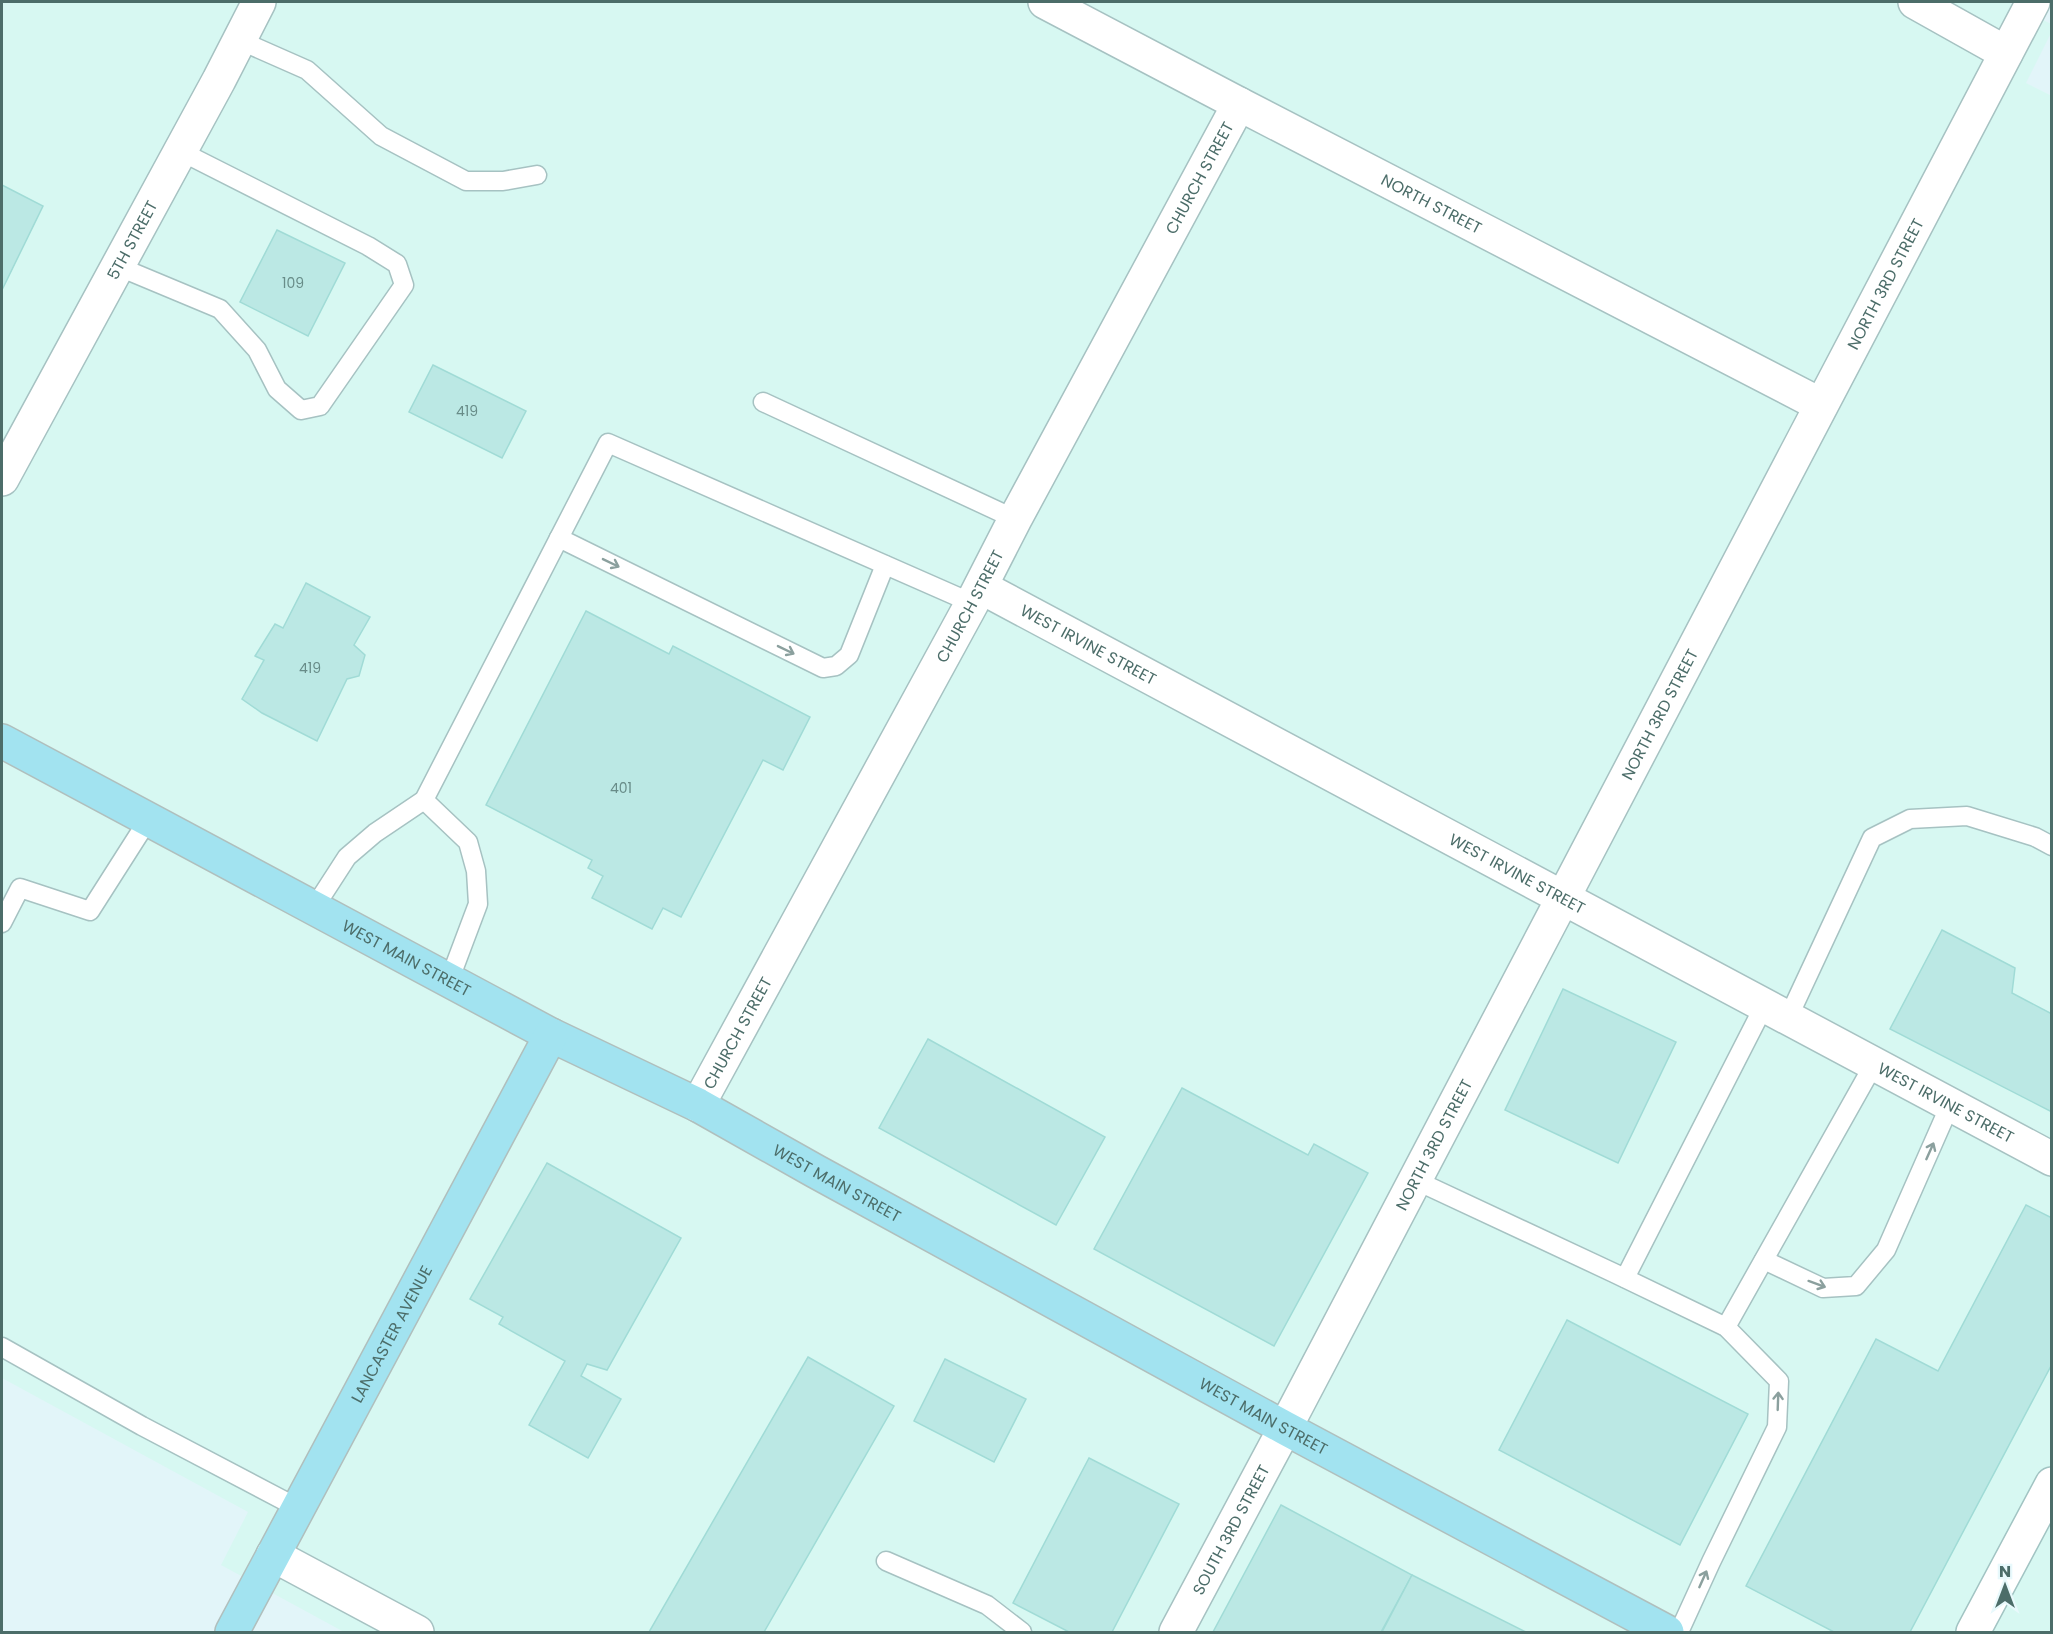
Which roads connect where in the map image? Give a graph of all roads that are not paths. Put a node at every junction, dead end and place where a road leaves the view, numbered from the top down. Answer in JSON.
{"nodes":[{"id":1,"x":259,"y":2,"type":"edge"},
{"id":2,"x":1045,"y":2,"type":"edge"},
{"id":3,"x":1915,"y":2,"type":"edge"},
{"id":4,"x":2033,"y":2,"type":"edge"},
{"id":5,"x":239,"y":40,"type":"junction"},
{"id":6,"x":2006,"y":53,"type":"junction"},
{"id":7,"x":1239,"y":104,"type":"junction"},
{"id":8,"x":180,"y":151,"type":"junction"},
{"id":9,"x":537,"y":175,"type":"dead end"},
{"id":10,"x":117,"y":266,"type":"junction"},
{"id":11,"x":763,"y":402,"type":"dead end"},
{"id":12,"x":1821,"y":405,"type":"junction"},
{"id":13,"x":2,"y":478,"type":"edge"},
{"id":14,"x":1015,"y":519,"type":"junction"},
{"id":15,"x":559,"y":538,"type":"junction"},
{"id":16,"x":885,"y":565,"type":"junction"},
{"id":17,"x":977,"y":595,"type":"junction"},
{"id":18,"x":2,"y":741,"type":"edge"},
{"id":19,"x":424,"y":800,"type":"junction"},
{"id":20,"x":148,"y":820,"type":"junction"},
{"id":21,"x":2052,"y":846,"type":"edge"},
{"id":22,"x":1562,"y":899,"type":"junction"},
{"id":23,"x":314,"y":908,"type":"junction"},
{"id":24,"x":2,"y":922,"type":"edge"},
{"id":25,"x":449,"y":981,"type":"junction"},
{"id":26,"x":1776,"y":1012,"type":"junction"},
{"id":27,"x":551,"y":1035,"type":"junction"},
{"id":28,"x":1874,"y":1064,"type":"junction"},
{"id":29,"x":698,"y":1105,"type":"junction"},
{"id":30,"x":1950,"y":1105,"type":"junction"},
{"id":31,"x":2052,"y":1159,"type":"edge"},
{"id":32,"x":1414,"y":1180,"type":"junction"},
{"id":33,"x":1764,"y":1260,"type":"junction"},
{"id":34,"x":1625,"y":1278,"type":"junction"},
{"id":35,"x":1726,"y":1327,"type":"junction"},
{"id":36,"x":2,"y":1347,"type":"edge"},
{"id":37,"x":1285,"y":1428,"type":"junction"},
{"id":38,"x":2052,"y":1484,"type":"edge"},
{"id":39,"x":298,"y":1508,"type":"junction"},
{"id":40,"x":273,"y":1555,"type":"junction"},
{"id":41,"x":886,"y":1561,"type":"dead end"},
{"id":42,"x":232,"y":1632,"type":"edge"},
{"id":43,"x":417,"y":1632,"type":"edge"},
{"id":44,"x":1022,"y":1632,"type":"edge"},
{"id":45,"x":1176,"y":1632,"type":"edge"},
{"id":46,"x":1667,"y":1632,"type":"edge"},
{"id":47,"x":1679,"y":1632,"type":"edge"},
{"id":48,"x":1973,"y":1632,"type":"edge"}],
"edges":[{"from":1,"to":5,"type":"street","name":"5TH STREET"},
{"from":2,"to":7,"type":"street","name":"NORTH STREET"},
{"from":3,"to":6,"type":"street"},
{"from":4,"to":6,"type":"street","name":"NORTH 3RD STREET"},
{"from":5,"to":8,"type":"street","name":"5TH STREET"},
{"from":5,"to":9,"type":"lane"},
{"from":6,"to":12,"type":"street","name":"NORTH 3RD STREET"},
{"from":7,"to":12,"type":"street","name":"NORTH STREET"},
{"from":7,"to":14,"type":"street","name":"CHURCH STREET"},
{"from":8,"to":10,"type":"street","name":"5TH STREET"},
{"from":8,"to":10,"type":"lane"},
{"from":10,"to":13,"type":"street","name":"5TH STREET"},
{"from":11,"to":14,"type":"lane"},
{"from":12,"to":22,"type":"street","name":"NORTH 3RD STREET"},
{"from":14,"to":17,"type":"street","name":"CHURCH STREET"},
{"from":15,"to":16,"type":"lane"},
{"from":15,"to":16,"type":"lane","one_way":true},
{"from":15,"to":19,"type":"lane"},
{"from":16,"to":17,"type":"lane"},
{"from":17,"to":22,"type":"street","name":"WEST IRVINE STREET"},
{"from":17,"to":29,"type":"street","name":"CHURCH STREET"},
{"from":18,"to":20,"type":"main road","name":"WEST MAIN STREET"},
{"from":19,"to":23,"type":"lane"},
{"from":19,"to":25,"type":"lane"},
{"from":20,"to":23,"type":"main road","name":"WEST MAIN STREET"},
{"from":20,"to":24,"type":"lane"},
{"from":21,"to":26,"type":"lane"},
{"from":22,"to":26,"type":"street","name":"WEST IRVINE STREET"},
{"from":22,"to":32,"type":"street","name":"NORTH 3RD STREET"},
{"from":23,"to":25,"type":"main road","name":"WEST MAIN STREET"},
{"from":25,"to":27,"type":"main road","name":"WEST MAIN STREET"},
{"from":26,"to":28,"type":"street","name":"WEST IRVINE STREET"},
{"from":26,"to":34,"type":"lane"},
{"from":27,"to":29,"type":"main road","name":"WEST MAIN STREET"},
{"from":27,"to":39,"type":"main road","name":"LANCASTER AVENUE"},
{"from":28,"to":30,"type":"street","name":"WEST IRVINE STREET"},
{"from":28,"to":33,"type":"lane"},
{"from":29,"to":37,"type":"main road","name":"WEST MAIN STREET"},
{"from":30,"to":31,"type":"street","name":"WEST IRVINE STREET"},
{"from":33,"to":30,"type":"lane","one_way":true},
{"from":32,"to":34,"type":"lane"},
{"from":32,"to":37,"type":"street","name":"NORTH 3RD STREET"},
{"from":33,"to":35,"type":"lane"},
{"from":34,"to":35,"type":"lane"},
{"from":47,"to":35,"type":"lane","one_way":true},
{"from":36,"to":39,"type":"lane"},
{"from":37,"to":45,"type":"street","name":"SOUTH 3RD STREET"},
{"from":37,"to":46,"type":"main road","name":"WEST MAIN STREET"},
{"from":38,"to":48,"type":"street"},
{"from":39,"to":40,"type":"main road","name":"LANCASTER AVENUE"},
{"from":40,"to":42,"type":"main road","name":"LANCASTER AVENUE"},
{"from":40,"to":43,"type":"street"},
{"from":41,"to":44,"type":"lane"}]}
